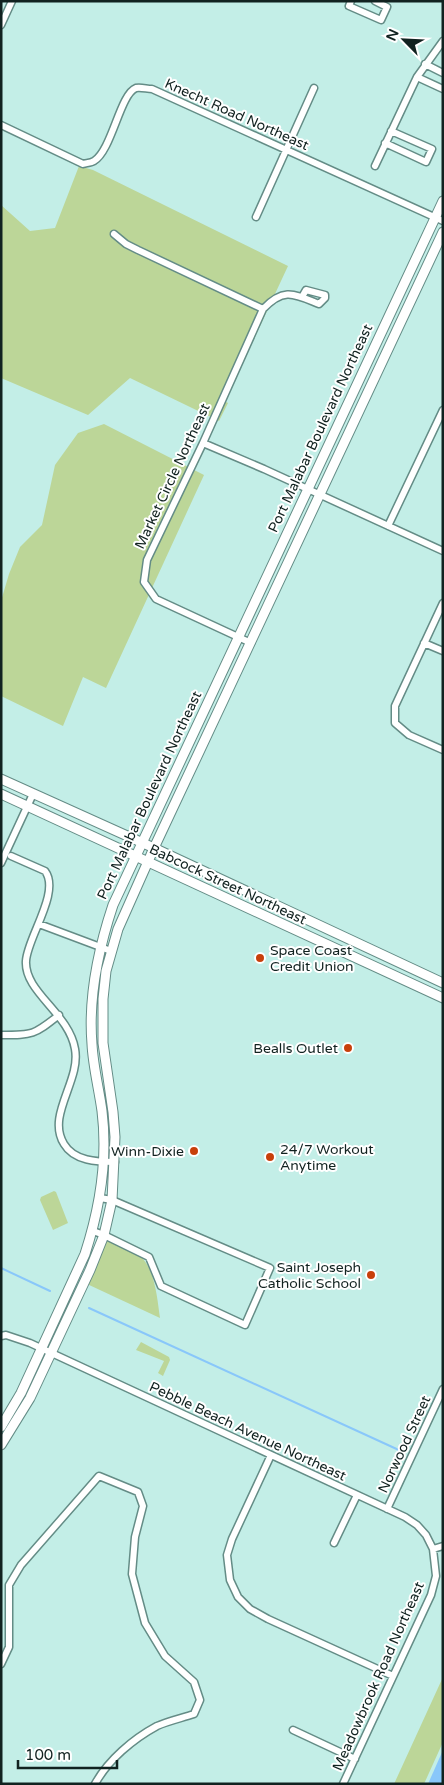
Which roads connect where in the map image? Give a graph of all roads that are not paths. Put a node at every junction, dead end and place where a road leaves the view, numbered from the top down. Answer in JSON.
{"nodes":[{"id":1,"x":12,"y":1,"type":"edge"},
{"id":2,"x":351,"y":1,"type":"edge"},
{"id":3,"x":376,"y":2,"type":"edge"},
{"id":4,"x":1,"y":25,"type":"edge"},
{"id":5,"x":443,"y":41,"type":"edge"},
{"id":6,"x":426,"y":64,"type":"junction"},
{"id":7,"x":443,"y":73,"type":"edge"},
{"id":8,"x":417,"y":77,"type":"junction"},
{"id":9,"x":314,"y":88,"type":"dead end"},
{"id":10,"x":443,"y":89,"type":"edge"},
{"id":11,"x":1,"y":125,"type":"edge"},
{"id":12,"x":391,"y":130,"type":"junction"},
{"id":13,"x":386,"y":143,"type":"junction"},
{"id":14,"x":286,"y":150,"type":"junction"},
{"id":15,"x":375,"y":166,"type":"dead end"},
{"id":16,"x":443,"y":201,"type":"edge"},
{"id":17,"x":256,"y":216,"type":"dead end"},
{"id":18,"x":439,"y":219,"type":"edge"},
{"id":19,"x":443,"y":232,"type":"edge"},
{"id":20,"x":114,"y":234,"type":"dead end"},
{"id":21,"x":302,"y":297,"type":"dead end"},
{"id":22,"x":262,"y":309,"type":"junction"},
{"id":23,"x":380,"y":332,"type":"junction"},
{"id":24,"x":392,"y":338,"type":"junction"},
{"id":25,"x":443,"y":410,"type":"edge"},
{"id":26,"x":202,"y":443,"type":"junction"},
{"id":27,"x":308,"y":489,"type":"junction"},
{"id":28,"x":320,"y":494,"type":"junction"},
{"id":29,"x":388,"y":526,"type":"junction"},
{"id":30,"x":443,"y":552,"type":"edge"},
{"id":31,"x":443,"y":604,"type":"edge"},
{"id":32,"x":238,"y":637,"type":"junction"},
{"id":33,"x":251,"y":643,"type":"junction"},
{"id":34,"x":424,"y":643,"type":"junction"},
{"id":35,"x":443,"y":651,"type":"edge"},
{"id":36,"x":443,"y":750,"type":"edge"},
{"id":37,"x":1,"y":779,"type":"edge"},
{"id":38,"x":1,"y":794,"type":"edge"},
{"id":39,"x":33,"y":794,"type":"junction"},
{"id":40,"x":28,"y":806,"type":"junction"},
{"id":41,"x":142,"y":842,"type":"junction"},
{"id":42,"x":154,"y":848,"type":"junction"},
{"id":43,"x":11,"y":856,"type":"dead end"},
{"id":44,"x":136,"y":856,"type":"junction"},
{"id":45,"x":148,"y":862,"type":"junction"},
{"id":46,"x":1,"y":863,"type":"edge"},
{"id":47,"x":39,"y":924,"type":"junction"},
{"id":48,"x":100,"y":947,"type":"junction"},
{"id":49,"x":110,"y":950,"type":"junction"},
{"id":50,"x":443,"y":983,"type":"edge"},
{"id":51,"x":443,"y":998,"type":"edge"},
{"id":52,"x":59,"y":1014,"type":"junction"},
{"id":53,"x":1,"y":1035,"type":"edge"},
{"id":54,"x":104,"y":1162,"type":"junction"},
{"id":55,"x":115,"y":1162,"type":"junction"},
{"id":56,"x":100,"y":1198,"type":"junction"},
{"id":57,"x":112,"y":1200,"type":"junction"},
{"id":58,"x":92,"y":1231,"type":"junction"},
{"id":59,"x":104,"y":1235,"type":"junction"},
{"id":60,"x":1,"y":1336,"type":"edge"},
{"id":61,"x":42,"y":1349,"type":"junction"},
{"id":62,"x":51,"y":1353,"type":"junction"},
{"id":63,"x":443,"y":1390,"type":"edge"},
{"id":64,"x":1,"y":1427,"type":"edge"},
{"id":65,"x":1,"y":1445,"type":"edge"},
{"id":66,"x":271,"y":1455,"type":"junction"},
{"id":67,"x":357,"y":1495,"type":"junction"},
{"id":68,"x":387,"y":1509,"type":"junction"},
{"id":69,"x":334,"y":1543,"type":"dead end"},
{"id":70,"x":443,"y":1546,"type":"edge"},
{"id":71,"x":433,"y":1549,"type":"junction"},
{"id":72,"x":1,"y":1664,"type":"edge"},
{"id":73,"x":393,"y":1676,"type":"junction"},
{"id":74,"x":293,"y":1730,"type":"dead end"},
{"id":75,"x":355,"y":1758,"type":"junction"},
{"id":76,"x":95,"y":1784,"type":"edge"},
{"id":77,"x":343,"y":1784,"type":"edge"}],
"edges":[{"from":1,"to":4,"type":"street"},
{"from":2,"to":3,"type":"street"},
{"from":5,"to":6,"type":"street"},
{"from":6,"to":7,"type":"street"},
{"from":6,"to":8,"type":"street"},
{"from":8,"to":10,"type":"street"},
{"from":8,"to":12,"type":"street"},
{"from":9,"to":14,"type":"street"},
{"from":11,"to":14,"type":"street","name":"Knecht Road Northeast"},
{"from":12,"to":13,"type":"street"},
{"from":12,"to":13,"type":"street"},
{"from":13,"to":15,"type":"street"},
{"from":14,"to":17,"type":"street"},
{"from":14,"to":18,"type":"street","name":"Knecht Road Northeast"},
{"from":16,"to":18,"type":"street","name":"Port Malabar Boulevard Northeast"},
{"from":18,"to":23,"type":"street","name":"Port Malabar Boulevard Northeast"},
{"from":19,"to":24,"type":"street","name":"Port Malabar Boulevard Northeast"},
{"from":20,"to":22,"type":"street"},
{"from":21,"to":22,"type":"street"},
{"from":22,"to":26,"type":"street","name":"Market Circle Northeast"},
{"from":23,"to":24,"type":"street"},
{"from":23,"to":27,"type":"street","name":"Port Malabar Boulevard Northeast"},
{"from":24,"to":28,"type":"street","name":"Port Malabar Boulevard Northeast"},
{"from":25,"to":29,"type":"street"},
{"from":26,"to":27,"type":"street"},
{"from":26,"to":32,"type":"street","name":"Market Circle Northeast"},
{"from":27,"to":28,"type":"street"},
{"from":27,"to":32,"type":"street","name":"Port Malabar Boulevard Northeast"},
{"from":28,"to":29,"type":"street"},
{"from":28,"to":33,"type":"street","name":"Port Malabar Boulevard Northeast"},
{"from":29,"to":30,"type":"street"},
{"from":31,"to":34,"type":"street"},
{"from":32,"to":33,"type":"street","name":"Market Circle Northeast"},
{"from":32,"to":41,"type":"street","name":"Port Malabar Boulevard Northeast"},
{"from":33,"to":42,"type":"street","name":"Port Malabar Boulevard Northeast"},
{"from":34,"to":35,"type":"street"},
{"from":34,"to":36,"type":"street"},
{"from":37,"to":39,"type":"street","name":"Babcock Street Northeast"},
{"from":38,"to":40,"type":"street","name":"Babcock Street Northeast"},
{"from":39,"to":40,"type":"street"},
{"from":39,"to":41,"type":"street","name":"Babcock Street Northeast"},
{"from":40,"to":44,"type":"street","name":"Babcock Street Northeast"},
{"from":40,"to":46,"type":"street"},
{"from":41,"to":42,"type":"street","name":"Babcock Street Northeast"},
{"from":41,"to":44,"type":"street","name":"Port Malabar Boulevard Northeast"},
{"from":42,"to":45,"type":"street","name":"Port Malabar Boulevard Northeast"},
{"from":42,"to":50,"type":"street","name":"Babcock Street Northeast"},
{"from":43,"to":47,"type":"street"},
{"from":44,"to":45,"type":"street","name":"Babcock Street Northeast"},
{"from":44,"to":48,"type":"street","name":"Port Malabar Boulevard Northeast"},
{"from":45,"to":49,"type":"street","name":"Port Malabar Boulevard Northeast"},
{"from":45,"to":51,"type":"street","name":"Babcock Street Northeast"},
{"from":47,"to":48,"type":"street"},
{"from":47,"to":52,"type":"street"},
{"from":48,"to":49,"type":"street"},
{"from":48,"to":54,"type":"street","name":"Port Malabar Boulevard Northeast"},
{"from":49,"to":55,"type":"street","name":"Port Malabar Boulevard Northeast"},
{"from":52,"to":53,"type":"street"},
{"from":52,"to":54,"type":"street"},
{"from":54,"to":55,"type":"street"},
{"from":54,"to":56,"type":"street","name":"Port Malabar Boulevard Northeast"},
{"from":55,"to":57,"type":"street","name":"Port Malabar Boulevard Northeast"},
{"from":56,"to":57,"type":"street"},
{"from":56,"to":58,"type":"street","name":"Port Malabar Boulevard Northeast"},
{"from":57,"to":59,"type":"street","name":"Port Malabar Boulevard Northeast"},
{"from":57,"to":59,"type":"street"},
{"from":58,"to":59,"type":"street"},
{"from":58,"to":61,"type":"street","name":"Port Malabar Boulevard Northeast"},
{"from":59,"to":62,"type":"street","name":"Port Malabar Boulevard Northeast"},
{"from":60,"to":61,"type":"street","name":"Pebble Beach Avenue Northeast"},
{"from":61,"to":62,"type":"street","name":"Pebble Beach Avenue Northeast"},
{"from":61,"to":64,"type":"street","name":"Port Malabar Boulevard Northeast"},
{"from":62,"to":65,"type":"street","name":"Port Malabar Boulevard Northeast"},
{"from":62,"to":66,"type":"street","name":"Pebble Beach Avenue Northeast"},
{"from":63,"to":68,"type":"street","name":"Norwood Street"},
{"from":66,"to":67,"type":"street","name":"Pebble Beach Avenue Northeast"},
{"from":66,"to":73,"type":"street"},
{"from":67,"to":68,"type":"street","name":"Pebble Beach Avenue Northeast"},
{"from":67,"to":69,"type":"street"},
{"from":68,"to":71,"type":"street","name":"Pebble Beach Avenue Northeast"},
{"from":70,"to":71,"type":"street"},
{"from":71,"to":73,"type":"street","name":"Meadowbrook Road Northeast"},
{"from":72,"to":76,"type":"street"},
{"from":73,"to":75,"type":"street","name":"Meadowbrook Road Northeast"},
{"from":74,"to":75,"type":"street"},
{"from":75,"to":77,"type":"street","name":"Meadowbrook Road Northeast"}]}
